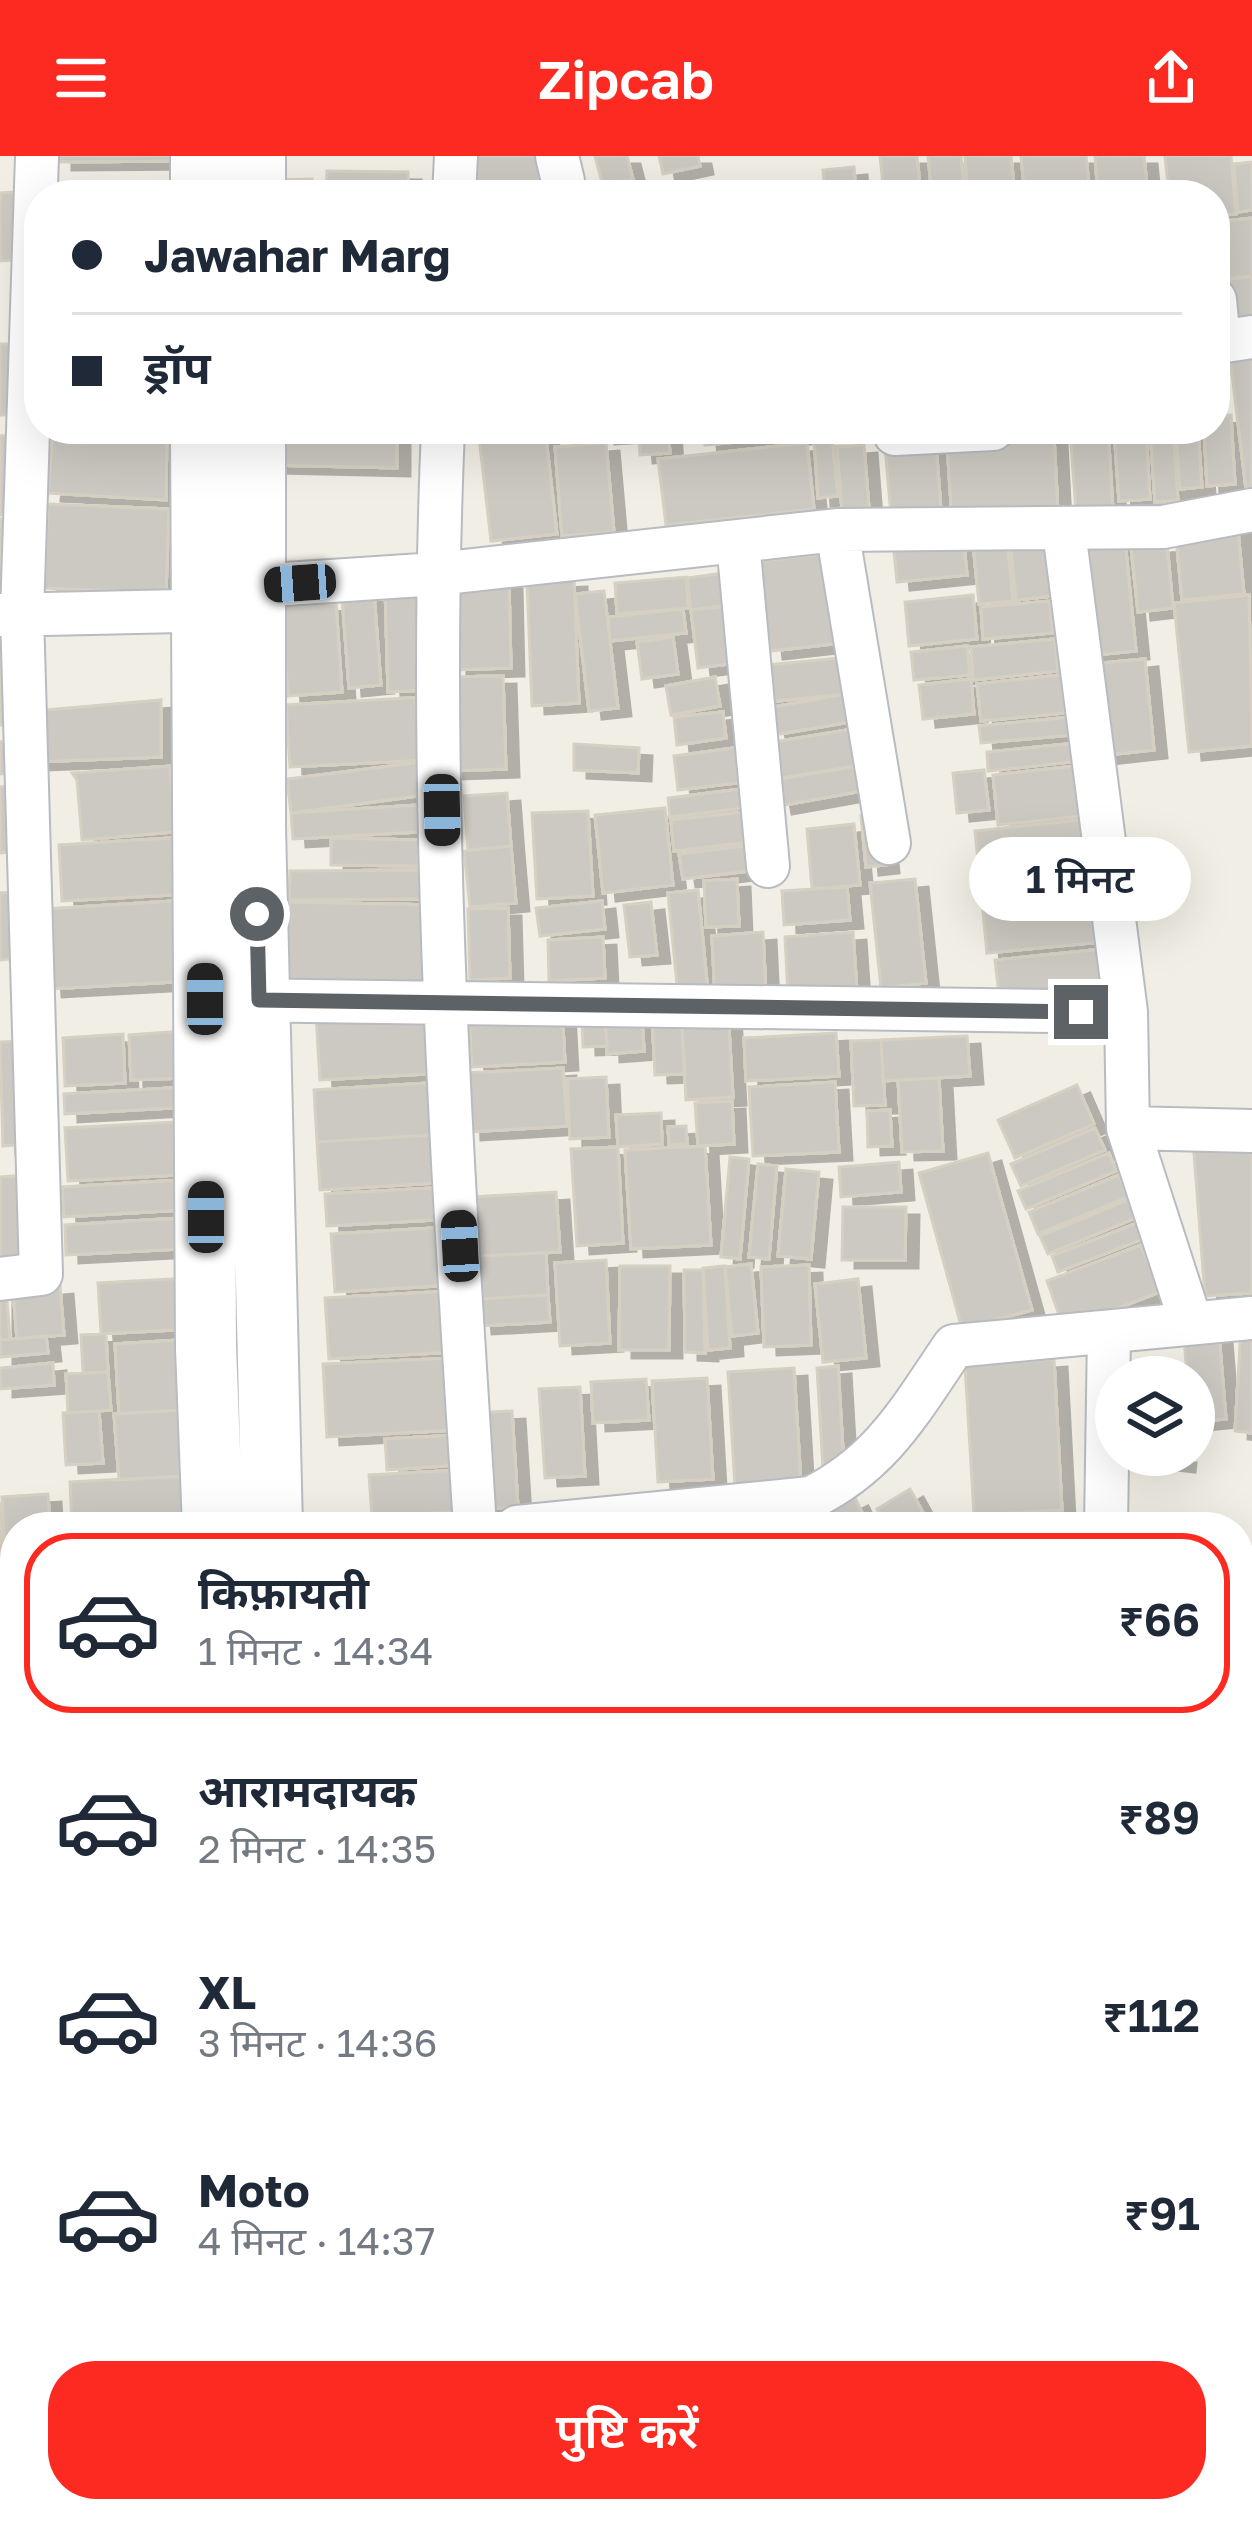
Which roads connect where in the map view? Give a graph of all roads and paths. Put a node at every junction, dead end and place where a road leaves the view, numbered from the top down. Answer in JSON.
{"nodes":[{"id":1,"x":24,"y":227,"type":"edge"},
{"id":2,"x":16,"y":271,"type":"edge"},
{"id":3,"x":14,"y":428,"type":"edge"},
{"id":4,"x":204,"y":444,"type":"edge"},
{"id":5,"x":253,"y":444,"type":"edge"},
{"id":6,"x":442,"y":444,"type":"edge"},
{"id":7,"x":1252,"y":510,"type":"edge"},
{"id":8,"x":837,"y":530,"type":"junction"},
{"id":9,"x":1064,"y":531,"type":"junction"},
{"id":10,"x":738,"y":542,"type":"junction"},
{"id":11,"x":437,"y":574,"type":"junction"},
{"id":12,"x":237,"y":602,"type":"junction"},
{"id":13,"x":11,"y":615,"type":"edge"},
{"id":14,"x":890,"y":843,"type":"dead end"},
{"id":15,"x":768,"y":866,"type":"dead end"},
{"id":16,"x":446,"y":999,"type":"junction"},
{"id":17,"x":232,"y":1000,"type":"junction"},
{"id":18,"x":1126,"y":1012,"type":"junction"},
{"id":19,"x":17,"y":1032,"type":"edge"},
{"id":20,"x":1128,"y":1128,"type":"junction"},
{"id":21,"x":1252,"y":1131,"type":"edge"},
{"id":22,"x":0,"y":1279,"type":"edge"},
{"id":23,"x":1252,"y":1318,"type":"edge"},
{"id":24,"x":1191,"y":1323,"type":"junction"},
{"id":25,"x":1109,"y":1333,"type":"junction"},
{"id":26,"x":212,"y":1512,"type":"edge"},
{"id":27,"x":271,"y":1512,"type":"edge"},
{"id":28,"x":474,"y":1512,"type":"edge"},
{"id":29,"x":670,"y":1512,"type":"edge"},
{"id":30,"x":1106,"y":1512,"type":"edge"}],
"edges":[{"from":1,"to":2,"type":"street"},
{"from":2,"to":3,"type":"street"},
{"from":3,"to":13,"type":"street"},
{"from":4,"to":12,"type":"main road"},
{"from":5,"to":12,"type":"main road"},
{"from":6,"to":11,"type":"street"},
{"from":7,"to":9,"type":"street"},
{"from":8,"to":9,"type":"street"},
{"from":8,"to":10,"type":"street"},
{"from":8,"to":14,"type":"street"},
{"from":9,"to":18,"type":"street"},
{"from":10,"to":11,"type":"street"},
{"from":10,"to":15,"type":"street"},
{"from":11,"to":12,"type":"street"},
{"from":11,"to":16,"type":"street"},
{"from":12,"to":13,"type":"street"},
{"from":12,"to":17,"type":"main road"},
{"from":13,"to":19,"type":"street"},
{"from":16,"to":17,"type":"street"},
{"from":16,"to":18,"type":"street"},
{"from":16,"to":28,"type":"street"},
{"from":17,"to":26,"type":"main road"},
{"from":17,"to":27,"type":"main road"},
{"from":18,"to":20,"type":"street"},
{"from":19,"to":22,"type":"street"},
{"from":20,"to":21,"type":"street"},
{"from":20,"to":24,"type":"street"},
{"from":23,"to":24,"type":"street"},
{"from":24,"to":25,"type":"street"},
{"from":25,"to":29,"type":"street"},
{"from":25,"to":30,"type":"street"}]}
